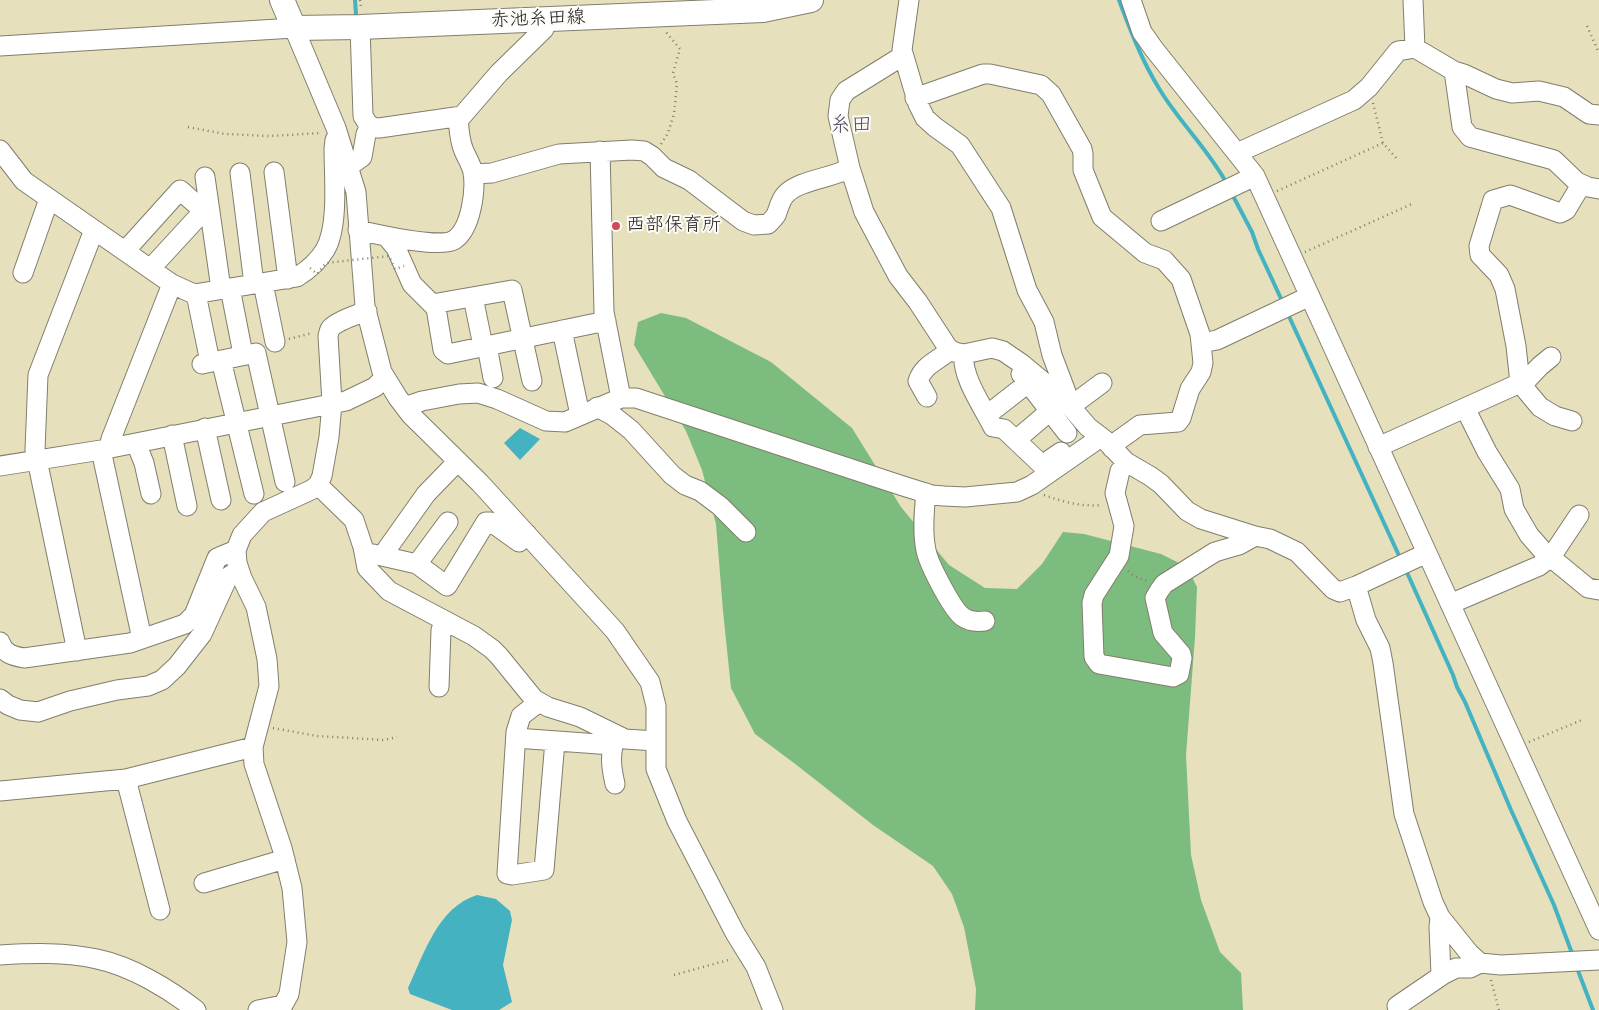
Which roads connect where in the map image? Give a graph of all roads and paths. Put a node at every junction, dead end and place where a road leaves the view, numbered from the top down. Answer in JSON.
{"nodes":[{"id":1,"x":282,"y":0,"type":"edge"},
{"id":2,"x":811,"y":0,"type":"edge"},
{"id":3,"x":909,"y":0,"type":"edge"},
{"id":4,"x":1131,"y":0,"type":"edge"},
{"id":5,"x":1413,"y":0,"type":"edge"},
{"id":6,"x":664,"y":15,"type":"junction"},
{"id":7,"x":547,"y":19,"type":"junction"},
{"id":8,"x":1587,"y":26,"type":"dead end"},
{"id":9,"x":294,"y":28,"type":"junction"},
{"id":10,"x":360,"y":28,"type":"junction"},
{"id":11,"x":0,"y":46,"type":"edge"},
{"id":12,"x":1415,"y":48,"type":"junction"},
{"id":13,"x":1599,"y":53,"type":"edge"},
{"id":14,"x":904,"y":58,"type":"junction"},
{"id":15,"x":1454,"y":71,"type":"junction"},
{"id":16,"x":1369,"y":87,"type":"junction"},
{"id":17,"x":916,"y":98,"type":"junction"},
{"id":18,"x":1599,"y":115,"type":"edge"},
{"id":19,"x":458,"y":117,"type":"junction"},
{"id":20,"x":370,"y":125,"type":"junction"},
{"id":21,"x":188,"y":127,"type":"dead end"},
{"id":22,"x":337,"y":130,"type":"junction"},
{"id":23,"x":1383,"y":143,"type":"junction"},
{"id":24,"x":600,"y":151,"type":"junction"},
{"id":25,"x":1237,"y":152,"type":"junction"},
{"id":26,"x":652,"y":156,"type":"junction"},
{"id":27,"x":2,"y":157,"type":"edge"},
{"id":28,"x":1398,"y":160,"type":"dead end"},
{"id":29,"x":348,"y":167,"type":"junction"},
{"id":30,"x":850,"y":168,"type":"junction"},
{"id":31,"x":240,"y":172,"type":"dead end"},
{"id":32,"x":274,"y":172,"type":"dead end"},
{"id":33,"x":473,"y":174,"type":"junction"},
{"id":34,"x":1255,"y":176,"type":"junction"},
{"id":35,"x":206,"y":177,"type":"dead end"},
{"id":36,"x":1590,"y":187,"type":"edge"},
{"id":37,"x":1264,"y":196,"type":"junction"},
{"id":38,"x":49,"y":199,"type":"junction"},
{"id":39,"x":1414,"y":203,"type":"dead end"},
{"id":40,"x":207,"y":211,"type":"junction"},
{"id":41,"x":1161,"y":221,"type":"dead end"},
{"id":42,"x":94,"y":230,"type":"junction"},
{"id":43,"x":358,"y":230,"type":"junction"},
{"id":44,"x":387,"y":237,"type":"junction"},
{"id":45,"x":125,"y":251,"type":"junction"},
{"id":46,"x":1292,"y":258,"type":"junction"},
{"id":47,"x":404,"y":266,"type":"junction"},
{"id":48,"x":151,"y":268,"type":"junction"},
{"id":49,"x":310,"y":268,"type":"junction"},
{"id":50,"x":23,"y":274,"type":"dead end"},
{"id":51,"x":288,"y":279,"type":"junction"},
{"id":52,"x":258,"y":283,"type":"junction"},
{"id":53,"x":172,"y":284,"type":"junction"},
{"id":54,"x":226,"y":289,"type":"junction"},
{"id":55,"x":196,"y":294,"type":"junction"},
{"id":56,"x":1310,"y":296,"type":"junction"},
{"id":57,"x":473,"y":297,"type":"junction"},
{"id":58,"x":432,"y":304,"type":"junction"},
{"id":59,"x":367,"y":311,"type":"junction"},
{"id":60,"x":606,"y":321,"type":"junction"},
{"id":61,"x":562,"y":330,"type":"junction"},
{"id":62,"x":522,"y":338,"type":"junction"},
{"id":63,"x":275,"y":342,"type":"dead end"},
{"id":64,"x":1201,"y":343,"type":"junction"},
{"id":65,"x":485,"y":346,"type":"junction"},
{"id":66,"x":242,"y":349,"type":"dead end"},
{"id":67,"x":957,"y":352,"type":"junction"},
{"id":68,"x":1551,"y":357,"type":"dead end"},
{"id":69,"x":1014,"y":358,"type":"junction"},
{"id":70,"x":211,"y":361,"type":"junction"},
{"id":71,"x":385,"y":377,"type":"junction"},
{"id":72,"x":493,"y":378,"type":"dead end"},
{"id":73,"x":532,"y":381,"type":"dead end"},
{"id":74,"x":1028,"y":383,"type":"junction"},
{"id":75,"x":1102,"y":384,"type":"dead end"},
{"id":76,"x":1521,"y":384,"type":"junction"},
{"id":77,"x":927,"y":396,"type":"dead end"},
{"id":78,"x":621,"y":398,"type":"junction"},
{"id":79,"x":332,"y":403,"type":"junction"},
{"id":80,"x":1062,"y":406,"type":"junction"},
{"id":81,"x":405,"y":407,"type":"junction"},
{"id":82,"x":597,"y":407,"type":"junction"},
{"id":83,"x":1465,"y":408,"type":"junction"},
{"id":84,"x":270,"y":415,"type":"junction"},
{"id":85,"x":580,"y":415,"type":"junction"},
{"id":86,"x":987,"y":415,"type":"junction"},
{"id":87,"x":1572,"y":421,"type":"dead end"},
{"id":88,"x":236,"y":422,"type":"junction"},
{"id":89,"x":205,"y":428,"type":"junction"},
{"id":90,"x":1067,"y":433,"type":"dead end"},
{"id":91,"x":172,"y":435,"type":"junction"},
{"id":92,"x":1102,"y":439,"type":"junction"},
{"id":93,"x":1016,"y":440,"type":"junction"},
{"id":94,"x":136,"y":443,"type":"junction"},
{"id":95,"x":1378,"y":447,"type":"junction"},
{"id":96,"x":105,"y":449,"type":"junction"},
{"id":97,"x":37,"y":460,"type":"junction"},
{"id":98,"x":458,"y":461,"type":"junction"},
{"id":99,"x":1126,"y":462,"type":"junction"},
{"id":100,"x":0,"y":466,"type":"edge"},
{"id":101,"x":285,"y":482,"type":"dead end"},
{"id":102,"x":318,"y":485,"type":"junction"},
{"id":103,"x":1027,"y":488,"type":"junction"},
{"id":104,"x":926,"y":493,"type":"junction"},
{"id":105,"x":151,"y":494,"type":"dead end"},
{"id":106,"x":254,"y":494,"type":"dead end"},
{"id":107,"x":221,"y":500,"type":"dead end"},
{"id":108,"x":1117,"y":500,"type":"junction"},
{"id":109,"x":187,"y":506,"type":"dead end"},
{"id":110,"x":1579,"y":515,"type":"dead end"},
{"id":111,"x":448,"y":522,"type":"dead end"},
{"id":112,"x":746,"y":532,"type":"dead end"},
{"id":113,"x":527,"y":534,"type":"junction"},
{"id":114,"x":1255,"y":536,"type":"junction"},
{"id":115,"x":236,"y":550,"type":"junction"},
{"id":116,"x":1427,"y":553,"type":"junction"},
{"id":117,"x":373,"y":555,"type":"junction"},
{"id":118,"x":1551,"y":557,"type":"junction"},
{"id":119,"x":1118,"y":558,"type":"junction"},
{"id":120,"x":417,"y":564,"type":"junction"},
{"id":121,"x":239,"y":570,"type":"junction"},
{"id":122,"x":1162,"y":586,"type":"junction"},
{"id":123,"x":1356,"y":586,"type":"junction"},
{"id":124,"x":1599,"y":590,"type":"edge"},
{"id":125,"x":1450,"y":604,"type":"junction"},
{"id":126,"x":445,"y":621,"type":"junction"},
{"id":127,"x":985,"y":621,"type":"dead end"},
{"id":128,"x":142,"y":639,"type":"junction"},
{"id":129,"x":0,"y":642,"type":"edge"},
{"id":130,"x":77,"y":651,"type":"junction"},
{"id":131,"x":439,"y":687,"type":"dead end"},
{"id":132,"x":0,"y":700,"type":"edge"},
{"id":133,"x":539,"y":702,"type":"junction"},
{"id":134,"x":1582,"y":720,"type":"dead end"},
{"id":135,"x":259,"y":726,"type":"junction"},
{"id":136,"x":397,"y":738,"type":"dead end"},
{"id":137,"x":516,"y":738,"type":"junction"},
{"id":138,"x":615,"y":740,"type":"junction"},
{"id":139,"x":555,"y":741,"type":"junction"},
{"id":140,"x":656,"y":742,"type":"junction"},
{"id":141,"x":253,"y":747,"type":"junction"},
{"id":142,"x":1516,"y":748,"type":"junction"},
{"id":143,"x":126,"y":779,"type":"junction"},
{"id":144,"x":615,"y":784,"type":"dead end"},
{"id":145,"x":0,"y":791,"type":"edge"},
{"id":146,"x":285,"y":859,"type":"junction"},
{"id":147,"x":204,"y":883,"type":"dead end"},
{"id":148,"x":160,"y":910,"type":"dead end"},
{"id":149,"x":1440,"y":917,"type":"junction"},
{"id":150,"x":1599,"y":930,"type":"edge"},
{"id":151,"x":748,"y":952,"type":"junction"},
{"id":152,"x":0,"y":955,"type":"edge"},
{"id":153,"x":1599,"y":960,"type":"edge"},
{"id":154,"x":1485,"y":963,"type":"junction"},
{"id":155,"x":674,"y":975,"type":"dead end"},
{"id":156,"x":1442,"y":975,"type":"junction"},
{"id":157,"x":1397,"y":1006,"type":"dead end"},
{"id":158,"x":285,"y":1007,"type":"edge"},
{"id":159,"x":196,"y":1010,"type":"edge"},
{"id":160,"x":258,"y":1010,"type":"edge"},
{"id":161,"x":773,"y":1010,"type":"edge"},
{"id":162,"x":1499,"y":1010,"type":"edge"}],
"edges":[{"from":1,"to":9,"type":"main road"},
{"from":2,"to":6,"type":"main road","name":"赤池糸田線"},
{"from":3,"to":14,"type":"street"},
{"from":4,"to":25,"type":"street"},
{"from":5,"to":12,"type":"street"},
{"from":6,"to":7,"type":"main road","name":"赤池糸田線"},
{"from":6,"to":26,"type":"path"},
{"from":7,"to":10,"type":"main road","name":"赤池糸田線"},
{"from":7,"to":19,"type":"street"},
{"from":8,"to":13,"type":"path"},
{"from":9,"to":10,"type":"main road","name":"赤池糸田線"},
{"from":9,"to":11,"type":"street"},
{"from":9,"to":22,"type":"street"},
{"from":10,"to":20,"type":"street"},
{"from":12,"to":15,"type":"street"},
{"from":12,"to":16,"type":"street"},
{"from":14,"to":17,"type":"street"},
{"from":14,"to":30,"type":"street"},
{"from":15,"to":18,"type":"street"},
{"from":15,"to":36,"type":"street"},
{"from":16,"to":23,"type":"path"},
{"from":16,"to":25,"type":"street"},
{"from":17,"to":64,"type":"street"},
{"from":17,"to":80,"type":"street"},
{"from":19,"to":20,"type":"street"},
{"from":19,"to":33,"type":"street"},
{"from":20,"to":29,"type":"street"},
{"from":21,"to":22,"type":"path"},
{"from":22,"to":29,"type":"street"},
{"from":22,"to":49,"type":"street"},
{"from":23,"to":28,"type":"path"},
{"from":23,"to":37,"type":"path"},
{"from":24,"to":26,"type":"street"},
{"from":24,"to":33,"type":"street"},
{"from":24,"to":60,"type":"street"},
{"from":25,"to":34,"type":"street"},
{"from":26,"to":30,"type":"street"},
{"from":27,"to":38,"type":"street"},
{"from":29,"to":43,"type":"street"},
{"from":30,"to":67,"type":"street"},
{"from":31,"to":52,"type":"street"},
{"from":32,"to":51,"type":"street"},
{"from":33,"to":44,"type":"street"},
{"from":34,"to":37,"type":"street"},
{"from":34,"to":41,"type":"street"},
{"from":35,"to":40,"type":"street"},
{"from":36,"to":76,"type":"street"},
{"from":37,"to":46,"type":"street"},
{"from":38,"to":42,"type":"street"},
{"from":38,"to":50,"type":"street"},
{"from":39,"to":46,"type":"path"},
{"from":40,"to":45,"type":"street"},
{"from":40,"to":48,"type":"street"},
{"from":40,"to":54,"type":"street"},
{"from":42,"to":45,"type":"street"},
{"from":42,"to":97,"type":"street"},
{"from":43,"to":44,"type":"street"},
{"from":43,"to":59,"type":"street"},
{"from":44,"to":47,"type":"street"},
{"from":45,"to":48,"type":"street"},
{"from":46,"to":56,"type":"street"},
{"from":47,"to":49,"type":"path","bridge":true},
{"from":47,"to":58,"type":"street"},
{"from":48,"to":53,"type":"street"},
{"from":49,"to":51,"type":"street"},
{"from":51,"to":52,"type":"street"},
{"from":52,"to":54,"type":"street"},
{"from":52,"to":63,"type":"street"},
{"from":53,"to":55,"type":"street"},
{"from":53,"to":96,"type":"street"},
{"from":54,"to":55,"type":"street"},
{"from":54,"to":66,"type":"street"},
{"from":55,"to":70,"type":"street"},
{"from":56,"to":64,"type":"street"},
{"from":56,"to":95,"type":"street"},
{"from":57,"to":58,"type":"street"},
{"from":57,"to":62,"type":"street"},
{"from":57,"to":65,"type":"street"},
{"from":58,"to":65,"type":"street"},
{"from":59,"to":71,"type":"street"},
{"from":59,"to":79,"type":"street"},
{"from":60,"to":61,"type":"street"},
{"from":60,"to":78,"type":"street"},
{"from":61,"to":62,"type":"street"},
{"from":61,"to":85,"type":"street"},
{"from":62,"to":65,"type":"street"},
{"from":62,"to":73,"type":"street"},
{"from":64,"to":92,"type":"street"},
{"from":65,"to":72,"type":"street"},
{"from":67,"to":69,"type":"street"},
{"from":67,"to":77,"type":"street"},
{"from":67,"to":86,"type":"street"},
{"from":68,"to":76,"type":"street"},
{"from":69,"to":74,"type":"street"},
{"from":69,"to":80,"type":"street"},
{"from":70,"to":84,"type":"street"},
{"from":70,"to":88,"type":"street"},
{"from":71,"to":79,"type":"street"},
{"from":71,"to":81,"type":"street"},
{"from":74,"to":80,"type":"street"},
{"from":74,"to":86,"type":"street"},
{"from":75,"to":80,"type":"street"},
{"from":76,"to":83,"type":"street"},
{"from":76,"to":87,"type":"street"},
{"from":78,"to":82,"type":"street"},
{"from":78,"to":104,"type":"street"},
{"from":79,"to":84,"type":"street"},
{"from":79,"to":102,"type":"street"},
{"from":80,"to":90,"type":"street"},
{"from":80,"to":92,"type":"street"},
{"from":80,"to":93,"type":"street"},
{"from":81,"to":85,"type":"street"},
{"from":81,"to":98,"type":"street"},
{"from":82,"to":85,"type":"street"},
{"from":82,"to":112,"type":"street"},
{"from":83,"to":95,"type":"street"},
{"from":83,"to":118,"type":"street"},
{"from":84,"to":88,"type":"street"},
{"from":84,"to":101,"type":"street"},
{"from":86,"to":93,"type":"street"},
{"from":88,"to":89,"type":"street"},
{"from":88,"to":106,"type":"street"},
{"from":89,"to":91,"type":"street"},
{"from":89,"to":107,"type":"street"},
{"from":91,"to":94,"type":"street"},
{"from":91,"to":109,"type":"street"},
{"from":92,"to":93,"type":"street"},
{"from":92,"to":99,"type":"street"},
{"from":92,"to":103,"type":"street"},
{"from":94,"to":96,"type":"street"},
{"from":94,"to":105,"type":"street"},
{"from":95,"to":116,"type":"street"},
{"from":96,"to":97,"type":"street"},
{"from":96,"to":128,"type":"street"},
{"from":97,"to":100,"type":"street"},
{"from":97,"to":130,"type":"street"},
{"from":98,"to":113,"type":"street"},
{"from":98,"to":117,"type":"street"},
{"from":99,"to":108,"type":"street"},
{"from":99,"to":114,"type":"street"},
{"from":102,"to":115,"type":"street"},
{"from":102,"to":117,"type":"street"},
{"from":103,"to":104,"type":"street"},
{"from":103,"to":108,"type":"path"},
{"from":104,"to":127,"type":"street"},
{"from":108,"to":119,"type":"street"},
{"from":110,"to":118,"type":"street"},
{"from":111,"to":120,"type":"street"},
{"from":113,"to":120,"type":"street"},
{"from":113,"to":140,"type":"street"},
{"from":114,"to":122,"type":"street"},
{"from":114,"to":123,"type":"street"},
{"from":115,"to":121,"type":"street"},
{"from":115,"to":128,"type":"street"},
{"from":116,"to":123,"type":"street"},
{"from":116,"to":125,"type":"street"},
{"from":117,"to":120,"type":"street"},
{"from":117,"to":126,"type":"street"},
{"from":118,"to":124,"type":"street"},
{"from":118,"to":125,"type":"street"},
{"from":119,"to":122,"type":"path"},
{"from":119,"to":122,"type":"street"},
{"from":121,"to":132,"type":"street"},
{"from":121,"to":135,"type":"street"},
{"from":123,"to":149,"type":"street"},
{"from":125,"to":142,"type":"street"},
{"from":126,"to":131,"type":"street"},
{"from":126,"to":133,"type":"street"},
{"from":128,"to":130,"type":"street"},
{"from":129,"to":130,"type":"street"},
{"from":133,"to":137,"type":"street"},
{"from":133,"to":138,"type":"street"},
{"from":134,"to":142,"type":"path"},
{"from":135,"to":136,"type":"path"},
{"from":135,"to":141,"type":"street"},
{"from":137,"to":139,"type":"street"},
{"from":137,"to":139,"type":"street"},
{"from":138,"to":139,"type":"street"},
{"from":138,"to":140,"type":"street"},
{"from":138,"to":144,"type":"street"},
{"from":140,"to":151,"type":"street"},
{"from":141,"to":143,"type":"street"},
{"from":141,"to":146,"type":"street"},
{"from":142,"to":150,"type":"street"},
{"from":143,"to":145,"type":"street"},
{"from":143,"to":148,"type":"street"},
{"from":146,"to":147,"type":"street"},
{"from":146,"to":158,"type":"street"},
{"from":149,"to":154,"type":"street"},
{"from":149,"to":156,"type":"street"},
{"from":151,"to":155,"type":"path"},
{"from":151,"to":161,"type":"street"},
{"from":152,"to":159,"type":"street"},
{"from":153,"to":154,"type":"street"},
{"from":154,"to":156,"type":"street"},
{"from":154,"to":162,"type":"path"},
{"from":156,"to":157,"type":"street"},
{"from":158,"to":160,"type":"street"}]}
